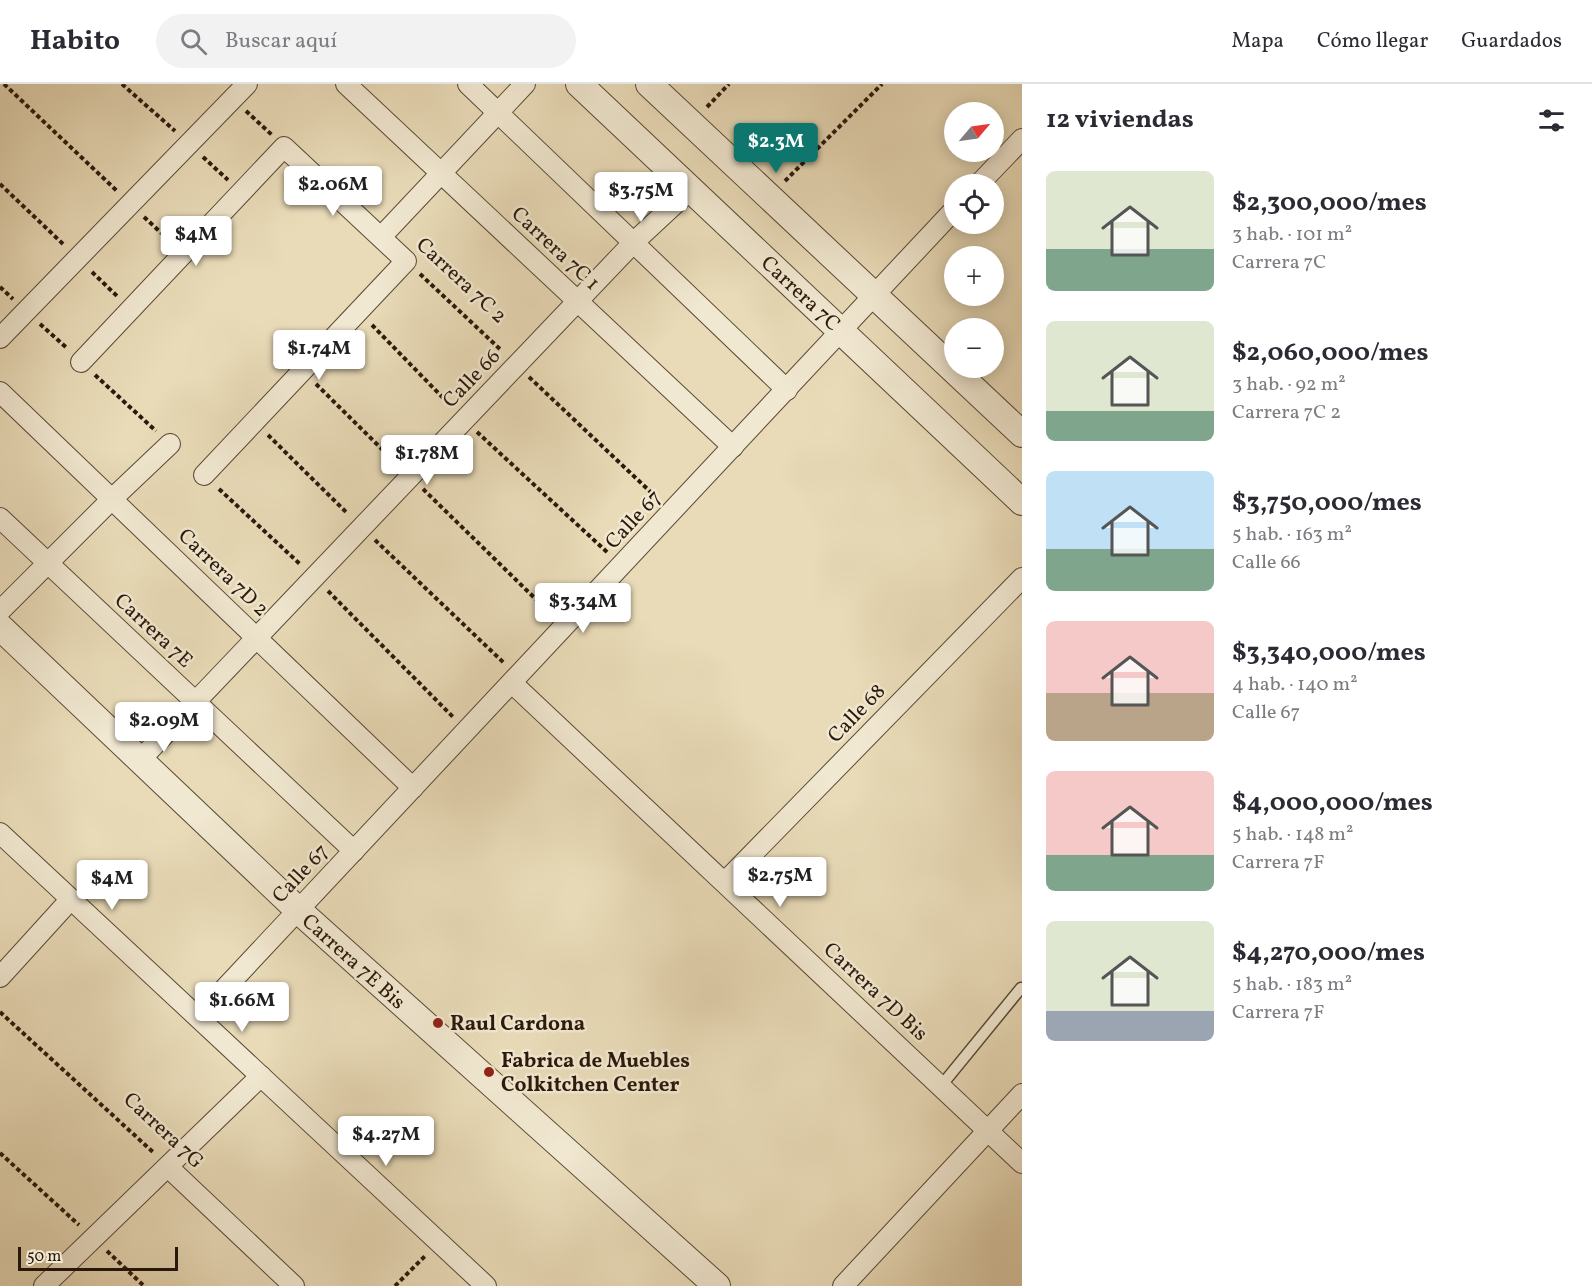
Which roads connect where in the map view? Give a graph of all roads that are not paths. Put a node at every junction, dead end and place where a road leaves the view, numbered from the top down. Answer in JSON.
{"nodes":[{"id":1,"x":247,"y":84,"type":"edge"},
{"id":2,"x":346,"y":84,"type":"edge"},
{"id":3,"x":468,"y":84,"type":"edge"},
{"id":4,"x":525,"y":84,"type":"edge"},
{"id":5,"x":579,"y":84,"type":"edge"},
{"id":6,"x":649,"y":84,"type":"edge"},
{"id":7,"x":498,"y":113,"type":"junction"},
{"id":8,"x":1022,"y":139,"type":"edge"},
{"id":9,"x":441,"y":173,"type":"junction"},
{"id":10,"x":988,"y":174,"type":"edge"},
{"id":11,"x":691,"y":189,"type":"junction"},
{"id":12,"x":944,"y":220,"type":"edge"},
{"id":13,"x":381,"y":237,"type":"junction"},
{"id":14,"x":634,"y":242,"type":"junction"},
{"id":15,"x":873,"y":294,"type":"junction"},
{"id":16,"x":578,"y":302,"type":"junction"},
{"id":17,"x":842,"y":332,"type":"junction"},
{"id":18,"x":0,"y":338,"type":"edge"},
{"id":19,"x":81,"y":362,"type":"road end"},
{"id":20,"x":787,"y":390,"type":"junction"},
{"id":21,"x":0,"y":392,"type":"edge"},
{"id":22,"x":1022,"y":434,"type":"edge"},
{"id":23,"x":170,"y":444,"type":"road end"},
{"id":24,"x":733,"y":447,"type":"junction"},
{"id":25,"x":204,"y":475,"type":"road end"},
{"id":26,"x":112,"y":499,"type":"junction"},
{"id":27,"x":1022,"y":502,"type":"edge"},
{"id":28,"x":0,"y":518,"type":"edge"},
{"id":29,"x":48,"y":564,"type":"junction"},
{"id":30,"x":1022,"y":578,"type":"edge"},
{"id":31,"x":0,"y":611,"type":"edge"},
{"id":32,"x":0,"y":627,"type":"edge"},
{"id":33,"x":257,"y":637,"type":"junction"},
{"id":34,"x":515,"y":680,"type":"junction"},
{"id":35,"x":196,"y":701,"type":"junction"},
{"id":36,"x":140,"y":760,"type":"junction"},
{"id":37,"x":413,"y":788,"type":"junction"},
{"id":38,"x":0,"y":833,"type":"edge"},
{"id":39,"x":354,"y":851,"type":"junction"},
{"id":40,"x":725,"y":882,"type":"junction"},
{"id":41,"x":71,"y":899,"type":"junction"},
{"id":42,"x":298,"y":910,"type":"junction"},
{"id":43,"x":0,"y":977,"type":"edge"},
{"id":44,"x":1021,"y":988,"type":"edge"},
{"id":45,"x":198,"y":1017,"type":"junction"},
{"id":46,"x":261,"y":1076,"type":"junction"},
{"id":47,"x":941,"y":1086,"type":"junction"},
{"id":48,"x":1022,"y":1094,"type":"edge"},
{"id":49,"x":989,"y":1131,"type":"junction"},
{"id":50,"x":1022,"y":1162,"type":"edge"},
{"id":51,"x":168,"y":1167,"type":"junction"},
{"id":52,"x":44,"y":1286,"type":"edge"},
{"id":53,"x":294,"y":1286,"type":"edge"},
{"id":54,"x":486,"y":1286,"type":"edge"},
{"id":55,"x":717,"y":1286,"type":"edge"},
{"id":56,"x":843,"y":1286,"type":"edge"}],
"edges":[{"from":1,"to":18,"type":"street"},
{"from":2,"to":9,"type":"street","name":"Carrera 7C 1"},
{"from":3,"to":7,"type":"street"},
{"from":4,"to":7,"type":"street"},
{"from":5,"to":11,"type":"street","name":"Carrera 7C"},
{"from":6,"to":15,"type":"street"},
{"from":7,"to":9,"type":"street"},
{"from":7,"to":14,"type":"street"},
{"from":8,"to":10,"type":"street"},
{"from":9,"to":13,"type":"street"},
{"from":9,"to":16,"type":"street","name":"Carrera 7C 1"},
{"from":11,"to":14,"type":"street","name":"Calle 66"},
{"from":11,"to":17,"type":"street","name":"Carrera 7C"},
{"from":12,"to":15,"type":"street","name":"Calle 67"},
{"from":13,"to":19,"type":"street","name":"Carrera 7C 2"},
{"from":13,"to":25,"type":"street","name":"Carrera 7C 2"},
{"from":14,"to":16,"type":"street","name":"Calle 66"},
{"from":14,"to":20,"type":"street"},
{"from":15,"to":17,"type":"street","name":"Calle 67"},
{"from":15,"to":22,"type":"street"},
{"from":16,"to":24,"type":"street","name":"Carrera 7C 1"},
{"from":16,"to":33,"type":"street","name":"Calle 66"},
{"from":17,"to":20,"type":"street","name":"Calle 67"},
{"from":17,"to":27,"type":"street","name":"Carrera 7C"},
{"from":20,"to":24,"type":"street","name":"Calle 67"},
{"from":21,"to":26,"type":"street","name":"Carrera 7D 2"},
{"from":23,"to":26,"type":"street"},
{"from":24,"to":34,"type":"street","name":"Calle 67"},
{"from":26,"to":29,"type":"street"},
{"from":26,"to":33,"type":"street","name":"Carrera 7D 2"},
{"from":28,"to":29,"type":"street","name":"Carrera 7E"},
{"from":29,"to":31,"type":"street"},
{"from":29,"to":35,"type":"street","name":"Carrera 7E"},
{"from":30,"to":40,"type":"street","name":"Calle 68"},
{"from":32,"to":36,"type":"street","name":"Carrera 7E Bis"},
{"from":33,"to":35,"type":"street","name":"Calle 66"},
{"from":33,"to":37,"type":"street","name":"Carrera 7D 2"},
{"from":34,"to":37,"type":"street","name":"Calle 67"},
{"from":34,"to":40,"type":"street","name":"Carrera 7D Bis"},
{"from":35,"to":36,"type":"street","name":"Calle 66"},
{"from":35,"to":39,"type":"street","name":"Carrera 7E"},
{"from":36,"to":42,"type":"street","name":"Carrera 7E Bis"},
{"from":37,"to":39,"type":"street","name":"Calle 67"},
{"from":38,"to":41,"type":"street"},
{"from":39,"to":42,"type":"street","name":"Calle 67"},
{"from":40,"to":47,"type":"street","name":"Carrera 7D Bis"},
{"from":41,"to":43,"type":"street"},
{"from":41,"to":45,"type":"street"},
{"from":42,"to":45,"type":"street","name":"Calle 67"},
{"from":42,"to":55,"type":"street","name":"Carrera 7E Bis"},
{"from":44,"to":47,"type":"lane"},
{"from":45,"to":46,"type":"street"},
{"from":46,"to":51,"type":"street"},
{"from":46,"to":54,"type":"street"},
{"from":47,"to":49,"type":"street","name":"Carrera 7D Bis"},
{"from":48,"to":49,"type":"street"},
{"from":49,"to":50,"type":"street","name":"Carrera 7D Bis"},
{"from":49,"to":56,"type":"street"},
{"from":51,"to":52,"type":"street"},
{"from":51,"to":53,"type":"street","name":"Carrera 7G"}]}
